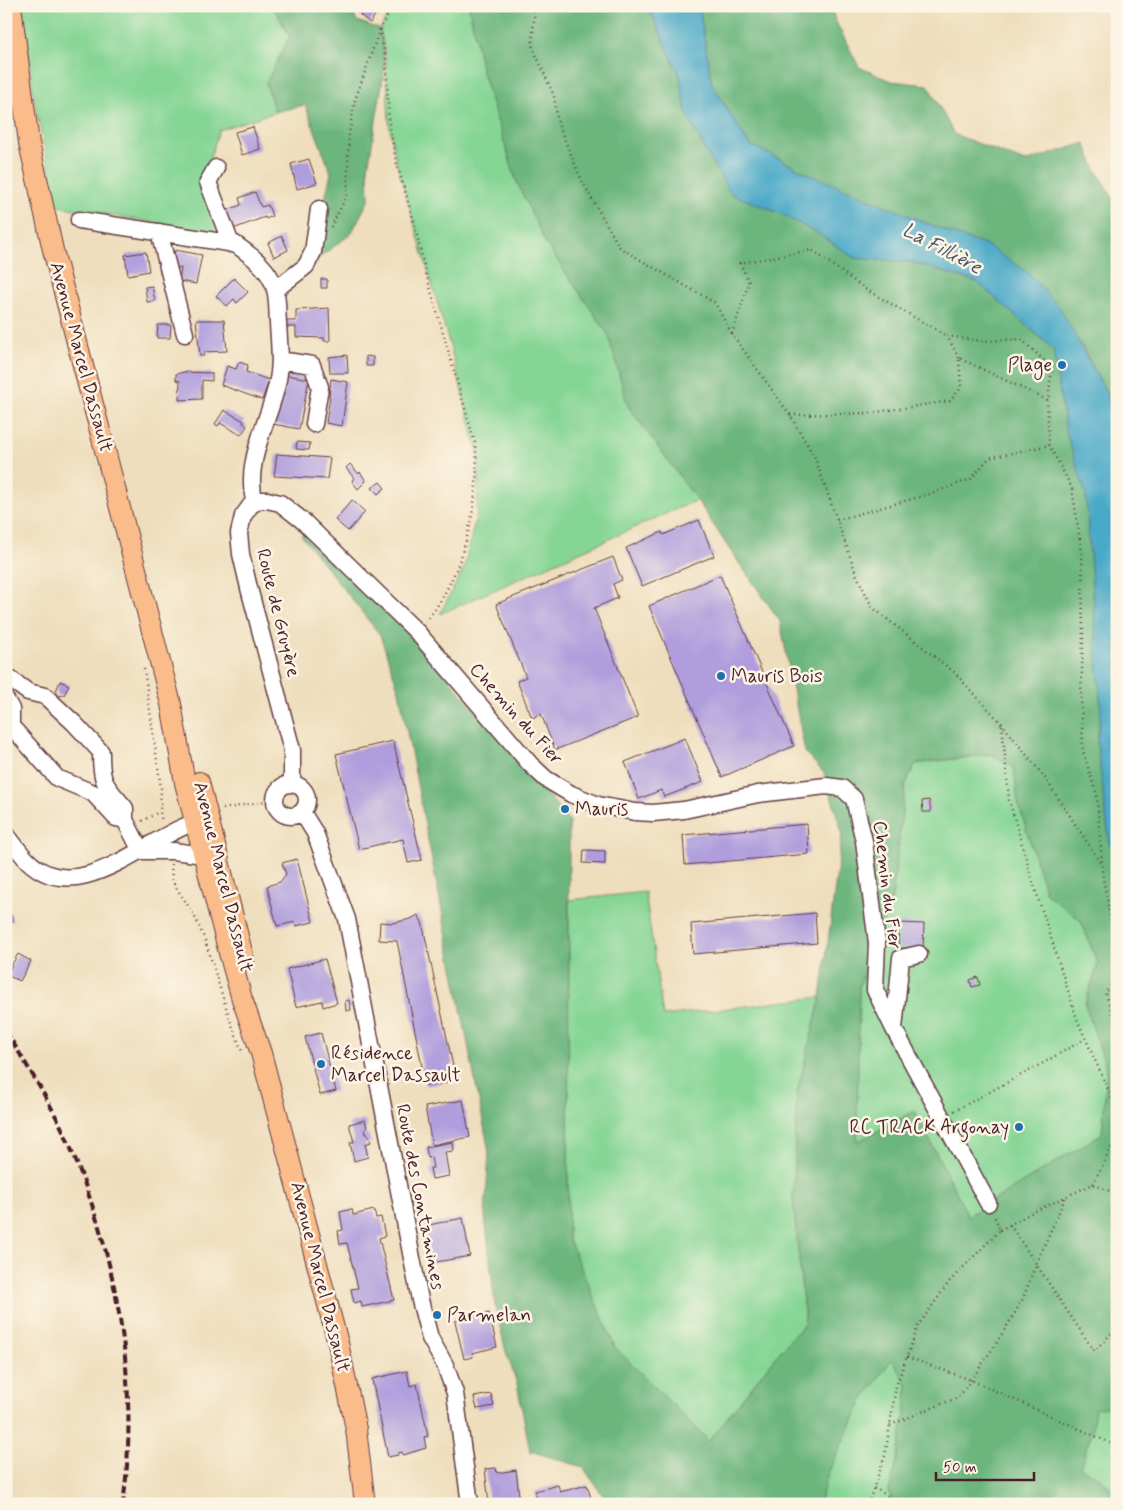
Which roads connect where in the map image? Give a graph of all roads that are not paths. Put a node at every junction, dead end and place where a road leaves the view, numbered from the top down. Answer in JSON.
{"nodes":[{"id":1,"x":11,"y":6,"type":"edge"},
{"id":2,"x":216,"y":168,"type":"dead end"},
{"id":3,"x":319,"y":209,"type":"dead end"},
{"id":4,"x":79,"y":220,"type":"dead end"},
{"id":5,"x":159,"y":232,"type":"junction"},
{"id":6,"x":231,"y":244,"type":"junction"},
{"id":7,"x":275,"y":290,"type":"junction"},
{"id":8,"x":185,"y":334,"type":"dead end"},
{"id":9,"x":280,"y":360,"type":"junction"},
{"id":10,"x":314,"y":424,"type":"dead end"},
{"id":11,"x":255,"y":502,"type":"junction"},
{"id":12,"x":6,"y":676,"type":"edge"},
{"id":13,"x":31,"y":693,"type":"junction"},
{"id":14,"x":171,"y":704,"type":"junction"},
{"id":15,"x":9,"y":705,"type":"edge"},
{"id":16,"x":101,"y":770,"type":"junction"},
{"id":17,"x":292,"y":784,"type":"junction"},
{"id":18,"x":84,"y":788,"type":"junction"},
{"id":19,"x":302,"y":812,"type":"junction"},
{"id":20,"x":202,"y":820,"type":"junction"},
{"id":21,"x":127,"y":823,"type":"junction"},
{"id":22,"x":6,"y":834,"type":"edge"},
{"id":23,"x":141,"y":851,"type":"junction"},
{"id":24,"x":210,"y":853,"type":"junction"},
{"id":25,"x":918,"y":954,"type":"dead end"},
{"id":26,"x":894,"y":1029,"type":"junction"},
{"id":27,"x":988,"y":1203,"type":"road end"},
{"id":28,"x":365,"y":1504,"type":"edge"},
{"id":29,"x":470,"y":1504,"type":"edge"}],
"edges":[{"from":1,"to":14,"type":"main road","name":"Avenue Marcel Dassault"},
{"from":2,"to":6,"type":"street"},
{"from":3,"to":7,"type":"street"},
{"from":4,"to":5,"type":"street"},
{"from":5,"to":6,"type":"street"},
{"from":5,"to":8,"type":"street"},
{"from":6,"to":7,"type":"street"},
{"from":7,"to":9,"type":"street"},
{"from":9,"to":10,"type":"street"},
{"from":9,"to":11,"type":"street"},
{"from":11,"to":17,"type":"street","name":"Route de Gruyère"},
{"from":11,"to":26,"type":"street","name":"Chemin du Fier"},
{"from":12,"to":13,"type":"street"},
{"from":13,"to":15,"type":"street"},
{"from":13,"to":16,"type":"street"},
{"from":14,"to":20,"type":"main road","name":"Avenue Marcel Dassault"},
{"from":14,"to":20,"type":"main road","name":"Avenue Marcel Dassault"},
{"from":15,"to":18,"type":"street"},
{"from":16,"to":18,"type":"street"},
{"from":16,"to":21,"type":"street"},
{"from":17,"to":19,"type":"street"},
{"from":17,"to":19,"type":"street"},
{"from":18,"to":21,"type":"street"},
{"from":19,"to":29,"type":"street","name":"Route des Contamines"},
{"from":20,"to":23,"type":"street"},
{"from":20,"to":24,"type":"main road","name":"Avenue Marcel Dassault"},
{"from":21,"to":23,"type":"street"},
{"from":22,"to":23,"type":"street"},
{"from":23,"to":24,"type":"street"},
{"from":24,"to":28,"type":"main road","name":"Avenue Marcel Dassault"},
{"from":25,"to":26,"type":"street"},
{"from":26,"to":27,"type":"street"}]}
